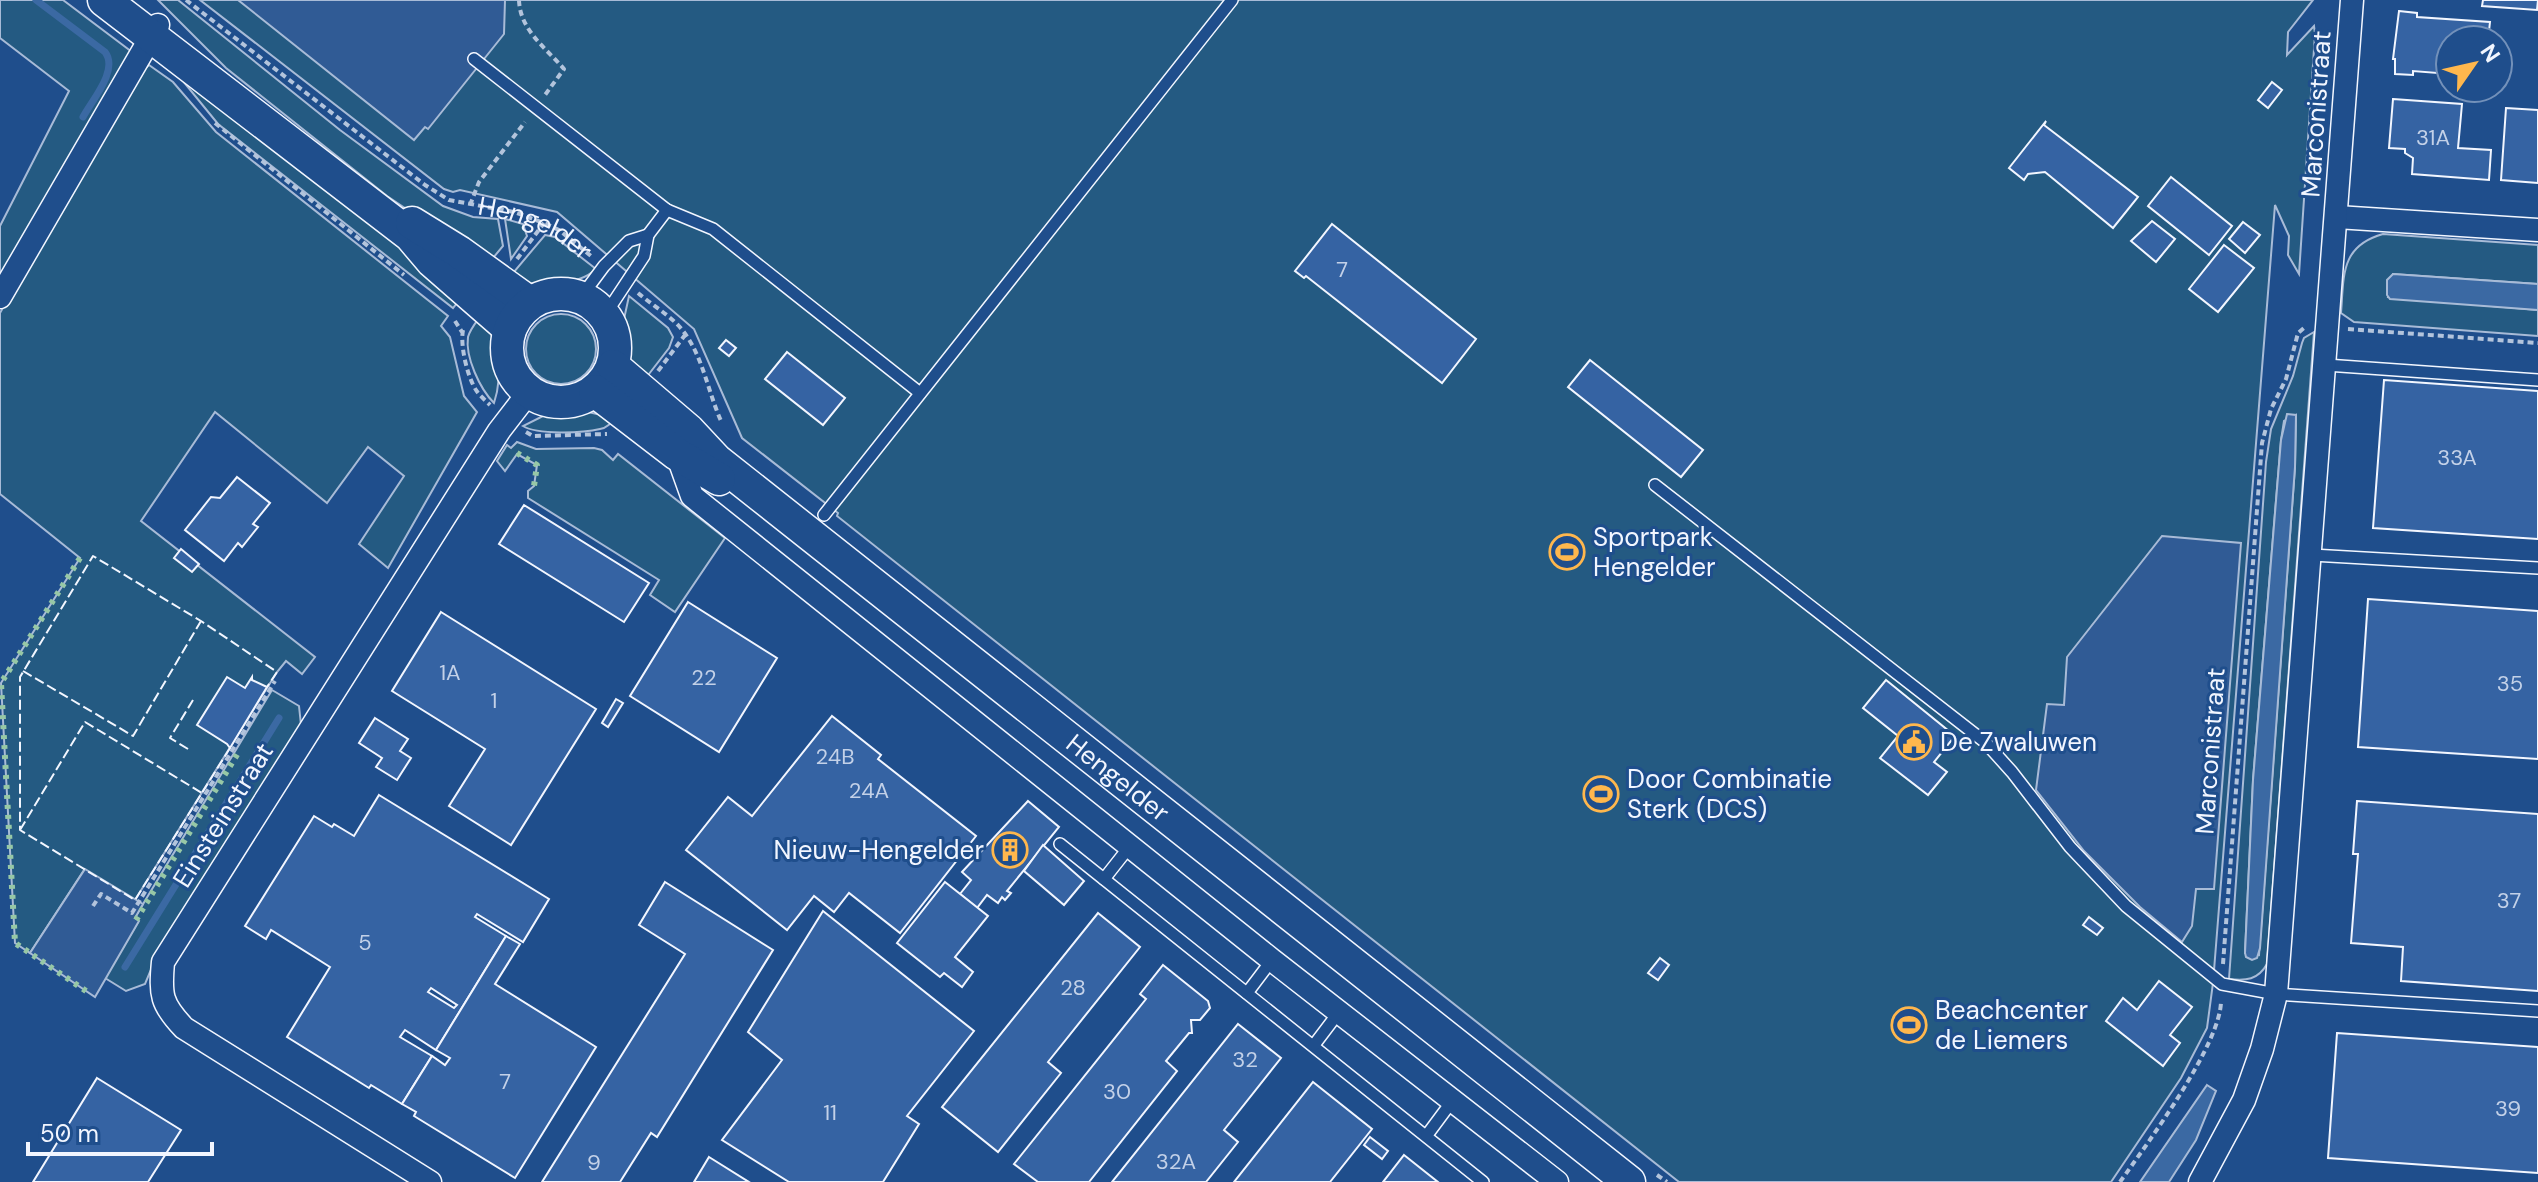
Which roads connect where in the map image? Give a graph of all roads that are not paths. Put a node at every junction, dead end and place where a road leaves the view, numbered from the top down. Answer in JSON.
{"nodes":[{"id":1,"x":104,"y":0,"type":"edge"},
{"id":2,"x":131,"y":0,"type":"edge"},
{"id":3,"x":1232,"y":0,"type":"edge"},
{"id":4,"x":2352,"y":0,"type":"edge"},
{"id":5,"x":156,"y":30,"type":"junction"},
{"id":6,"x":474,"y":59,"type":"dead end"},
{"id":7,"x":667,"y":210,"type":"junction"},
{"id":8,"x":2337,"y":217,"type":"junction"},
{"id":9,"x":2538,"y":230,"type":"edge"},
{"id":10,"x":648,"y":235,"type":"junction"},
{"id":11,"x":491,"y":293,"type":"junction"},
{"id":12,"x":0,"y":297,"type":"edge"},
{"id":13,"x":530,"y":303,"type":"junction"},
{"id":14,"x":593,"y":306,"type":"junction"},
{"id":15,"x":510,"y":329,"type":"junction"},
{"id":16,"x":2326,"y":365,"type":"junction"},
{"id":17,"x":604,"y":379,"type":"junction"},
{"id":18,"x":2538,"y":380,"type":"edge"},
{"id":19,"x":529,"y":392,"type":"junction"},
{"id":20,"x":920,"y":393,"type":"junction"},
{"id":21,"x":633,"y":402,"type":"junction"},
{"id":22,"x":677,"y":454,"type":"junction"},
{"id":23,"x":1655,"y":485,"type":"dead end"},
{"id":24,"x":824,"y":515,"type":"dead end"},
{"id":25,"x":2312,"y":555,"type":"junction"},
{"id":26,"x":2538,"y":568,"type":"edge"},
{"id":27,"x":1060,"y":844,"type":"dead end"},
{"id":28,"x":1130,"y":846,"type":"junction"},
{"id":29,"x":1104,"y":879,"type":"junction"},
{"id":30,"x":1272,"y":960,"type":"junction"},
{"id":31,"x":1247,"y":993,"type":"junction"},
{"id":32,"x":2276,"y":994,"type":"junction"},
{"id":33,"x":1340,"y":1011,"type":"junction"},
{"id":34,"x":2538,"y":1011,"type":"edge"},
{"id":35,"x":1314,"y":1045,"type":"junction"},
{"id":36,"x":1454,"y":1100,"type":"junction"},
{"id":37,"x":1427,"y":1135,"type":"junction"},
{"id":38,"x":430,"y":1182,"type":"edge"},
{"id":39,"x":1483,"y":1182,"type":"edge"},
{"id":40,"x":1557,"y":1182,"type":"edge"},
{"id":41,"x":1606,"y":1182,"type":"edge"},
{"id":42,"x":1629,"y":1182,"type":"edge"},
{"id":43,"x":2200,"y":1182,"type":"edge"}],
"edges":[{"from":1,"to":5,"type":"main road","name":"Hengelder"},
{"from":2,"to":5,"type":"main road","name":"Hengelder"},
{"from":3,"to":20,"type":"lane"},
{"from":4,"to":8,"type":"street","name":"Marconistraat"},
{"from":5,"to":11,"type":"main road","name":"Hengelder"},
{"from":5,"to":12,"type":"street"},
{"from":6,"to":7,"type":"lane"},
{"from":7,"to":10,"type":"lane"},
{"from":7,"to":20,"type":"lane"},
{"from":8,"to":9,"type":"street"},
{"from":8,"to":16,"type":"street","name":"Marconistraat"},
{"from":10,"to":14,"type":"lane"},
{"from":10,"to":14,"type":"lane"},
{"from":11,"to":13,"type":"main road","name":"Hengelder"},
{"from":11,"to":15,"type":"main road","name":"Hengelder"},
{"from":13,"to":14,"type":"main road"},
{"from":13,"to":15,"type":"main road"},
{"from":14,"to":17,"type":"main road"},
{"from":15,"to":19,"type":"main road"},
{"from":16,"to":18,"type":"lane"},
{"from":16,"to":25,"type":"street","name":"Marconistraat"},
{"from":17,"to":19,"type":"main road"},
{"from":17,"to":21,"type":"main road","name":"Hengelder"},
{"from":19,"to":38,"type":"street","name":"Einsteinstraat"},
{"from":20,"to":24,"type":"lane"},
{"from":21,"to":22,"type":"main road","name":"Hengelder"},
{"from":21,"to":42,"type":"main road","name":"Hengelder"},
{"from":22,"to":28,"type":"street","name":"Hengelder"},
{"from":22,"to":41,"type":"main road","name":"Hengelder"},
{"from":23,"to":32,"type":"lane"},
{"from":25,"to":26,"type":"lane"},
{"from":25,"to":32,"type":"street","name":"Marconistraat"},
{"from":27,"to":29,"type":"lane"},
{"from":28,"to":29,"type":"lane"},
{"from":28,"to":30,"type":"street","name":"Hengelder"},
{"from":29,"to":31,"type":"lane"},
{"from":30,"to":31,"type":"lane"},
{"from":30,"to":33,"type":"street","name":"Hengelder"},
{"from":31,"to":35,"type":"lane"},
{"from":32,"to":34,"type":"lane"},
{"from":32,"to":43,"type":"street","name":"Marconistraat"},
{"from":33,"to":35,"type":"lane"},
{"from":33,"to":36,"type":"street","name":"Hengelder"},
{"from":35,"to":37,"type":"lane"},
{"from":36,"to":37,"type":"lane"},
{"from":36,"to":40,"type":"street","name":"Hengelder"},
{"from":37,"to":39,"type":"lane"}]}
